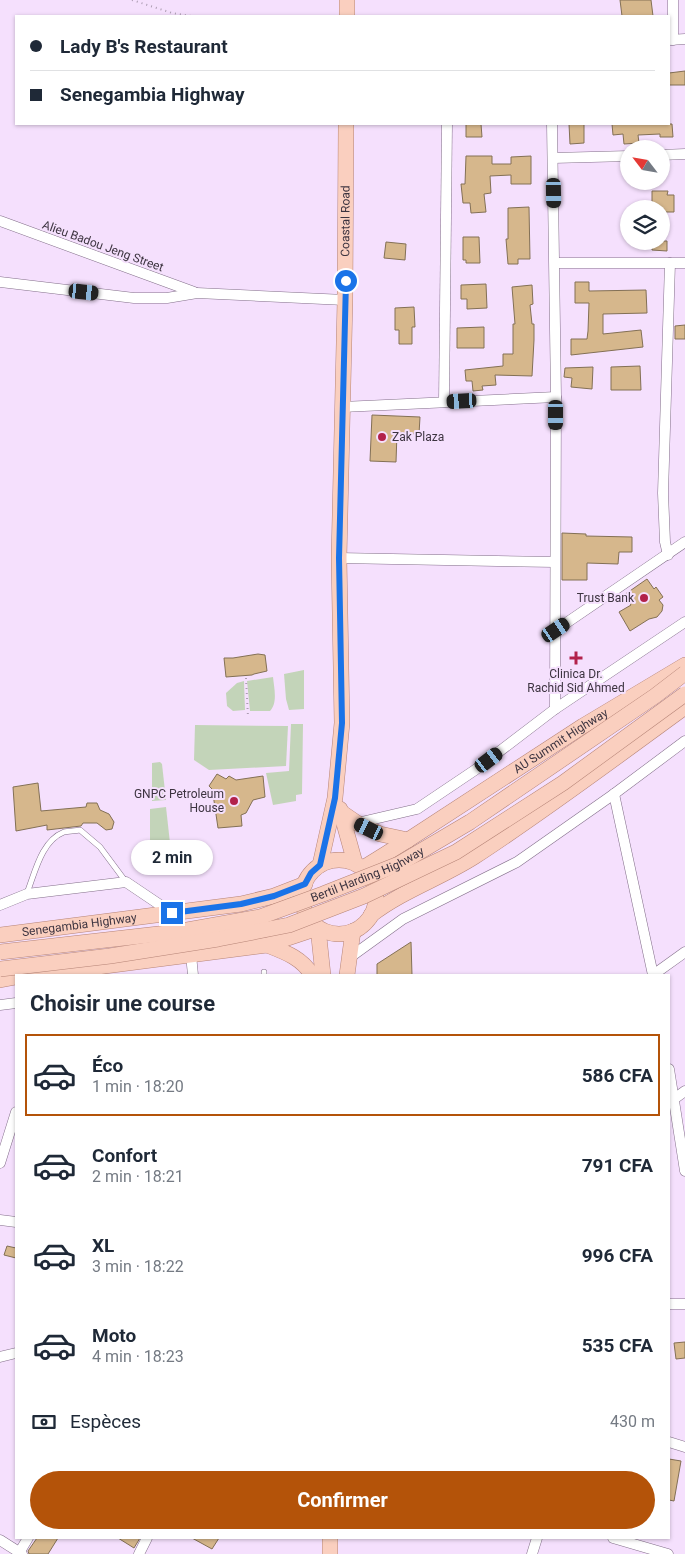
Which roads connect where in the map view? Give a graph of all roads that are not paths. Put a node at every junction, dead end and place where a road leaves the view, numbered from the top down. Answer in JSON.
{"nodes":[{"id":1,"x":347,"y":0,"type":"edge"},
{"id":2,"x":673,"y":0,"type":"edge"},
{"id":3,"x":347,"y":15,"type":"edge"},
{"id":4,"x":671,"y":40,"type":"edge"},
{"id":5,"x":685,"y":40,"type":"edge"},
{"id":6,"x":346,"y":125,"type":"edge"},
{"id":7,"x":447,"y":125,"type":"edge"},
{"id":8,"x":552,"y":125,"type":"edge"},
{"id":9,"x":685,"y":154,"type":"edge"},
{"id":10,"x":670,"y":155,"type":"edge"},
{"id":11,"x":620,"y":156,"type":"edge"},
{"id":12,"x":553,"y":158,"type":"junction"},
{"id":13,"x":0,"y":222,"type":"edge"},
{"id":14,"x":555,"y":263,"type":"junction"},
{"id":15,"x":670,"y":263,"type":"junction"},
{"id":16,"x":685,"y":263,"type":"edge"},
{"id":17,"x":0,"y":282,"type":"edge"},
{"id":18,"x":198,"y":293,"type":"junction"},
{"id":19,"x":346,"y":300,"type":"junction"},
{"id":20,"x":556,"y":397,"type":"junction"},
{"id":21,"x":444,"y":402,"type":"junction"},
{"id":22,"x":342,"y":407,"type":"junction"},
{"id":23,"x":685,"y":542,"type":"edge"},
{"id":24,"x":668,"y":555,"type":"junction"},
{"id":25,"x":339,"y":558,"type":"junction"},
{"id":26,"x":555,"y":562,"type":"junction"},
{"id":27,"x":685,"y":622,"type":"edge"},
{"id":28,"x":556,"y":630,"type":"junction"},
{"id":29,"x":685,"y":665,"type":"edge"},
{"id":30,"x":685,"y":673,"type":"edge"},
{"id":31,"x":685,"y":694,"type":"edge"},
{"id":32,"x":685,"y":707,"type":"edge"},
{"id":33,"x":555,"y":709,"type":"junction"},
{"id":34,"x":685,"y":741,"type":"edge"},
{"id":35,"x":614,"y":794,"type":"junction"},
{"id":36,"x":338,"y":805,"type":"junction"},
{"id":37,"x":357,"y":823,"type":"junction"},
{"id":38,"x":408,"y":840,"type":"junction"},
{"id":39,"x":320,"y":865,"type":"junction"},
{"id":40,"x":359,"y":865,"type":"junction"},
{"id":41,"x":126,"y":882,"type":"junction"},
{"id":42,"x":305,"y":884,"type":"junction"},
{"id":43,"x":27,"y":894,"type":"junction"},
{"id":44,"x":0,"y":905,"type":"edge"},
{"id":45,"x":172,"y":913,"type":"junction"},
{"id":46,"x":371,"y":915,"type":"junction"},
{"id":47,"x":318,"y":928,"type":"junction"},
{"id":48,"x":353,"y":931,"type":"junction"},
{"id":49,"x":0,"y":935,"type":"edge"},
{"id":50,"x":267,"y":945,"type":"junction"},
{"id":51,"x":0,"y":952,"type":"edge"},
{"id":52,"x":685,"y":952,"type":"edge"},
{"id":53,"x":191,"y":955,"type":"junction"},
{"id":54,"x":349,"y":958,"type":"junction"},
{"id":55,"x":0,"y":969,"type":"edge"},
{"id":56,"x":43,"y":974,"type":"edge"},
{"id":57,"x":193,"y":974,"type":"edge"},
{"id":58,"x":311,"y":974,"type":"edge"},
{"id":59,"x":323,"y":974,"type":"edge"},
{"id":60,"x":347,"y":974,"type":"edge"},
{"id":61,"x":653,"y":974,"type":"edge"},
{"id":62,"x":654,"y":974,"type":"edge"},
{"id":63,"x":15,"y":978,"type":"edge"},
{"id":64,"x":0,"y":980,"type":"edge"},
{"id":65,"x":15,"y":1003,"type":"edge"},
{"id":66,"x":0,"y":1005,"type":"edge"},
{"id":67,"x":670,"y":1075,"type":"edge"},
{"id":68,"x":685,"y":1091,"type":"edge"},
{"id":69,"x":674,"y":1099,"type":"junction"},
{"id":70,"x":15,"y":1115,"type":"edge"},
{"id":71,"x":0,"y":1163,"type":"edge"},
{"id":72,"x":685,"y":1170,"type":"edge"},
{"id":73,"x":0,"y":1220,"type":"edge"},
{"id":74,"x":15,"y":1222,"type":"edge"},
{"id":75,"x":670,"y":1304,"type":"edge"},
{"id":76,"x":685,"y":1304,"type":"edge"},
{"id":77,"x":15,"y":1353,"type":"edge"},
{"id":78,"x":0,"y":1357,"type":"edge"},
{"id":79,"x":670,"y":1442,"type":"edge"},
{"id":80,"x":685,"y":1447,"type":"edge"},
{"id":81,"x":27,"y":1539,"type":"edge"},
{"id":82,"x":146,"y":1539,"type":"edge"},
{"id":83,"x":330,"y":1539,"type":"edge"},
{"id":84,"x":537,"y":1539,"type":"edge"},
{"id":85,"x":616,"y":1539,"type":"edge"},
{"id":86,"x":0,"y":1540,"type":"edge"},
{"id":87,"x":20,"y":1553,"type":"edge"},
{"id":88,"x":139,"y":1554,"type":"edge"},
{"id":89,"x":330,"y":1554,"type":"edge"},
{"id":90,"x":532,"y":1554,"type":"edge"},
{"id":91,"x":668,"y":1554,"type":"edge"}],
"edges":[{"from":1,"to":3,"type":"main road"},
{"from":2,"to":4,"type":"street"},
{"from":4,"to":5,"type":"street"},
{"from":6,"to":19,"type":"main road","name":"Coastal Road"},
{"from":7,"to":21,"type":"street"},
{"from":8,"to":12,"type":"street"},
{"from":9,"to":10,"type":"street"},
{"from":11,"to":12,"type":"street"},
{"from":12,"to":14,"type":"street"},
{"from":13,"to":18,"type":"street","name":"Alieu Badou Jeng Street"},
{"from":14,"to":15,"type":"street"},
{"from":14,"to":20,"type":"street"},
{"from":15,"to":16,"type":"street"},
{"from":15,"to":24,"type":"street"},
{"from":17,"to":18,"type":"street"},
{"from":18,"to":19,"type":"street"},
{"from":19,"to":22,"type":"main road","name":"Coastal Road"},
{"from":20,"to":21,"type":"street"},
{"from":20,"to":26,"type":"street"},
{"from":21,"to":22,"type":"street"},
{"from":22,"to":25,"type":"main road","name":"Coastal Road"},
{"from":23,"to":24,"type":"street"},
{"from":24,"to":28,"type":"street"},
{"from":25,"to":26,"type":"street"},
{"from":25,"to":36,"type":"main road","name":"Coastal Road"},
{"from":26,"to":28,"type":"street"},
{"from":27,"to":33,"type":"street"},
{"from":28,"to":33,"type":"street"},
{"from":29,"to":38,"type":"main road","name":"AU Summit Highway"},
{"from":30,"to":51,"type":"main road","name":"Bertil Harding Highway","bridge":true},
{"from":31,"to":55,"type":"main road","name":"Bertil Harding Highway","bridge":true},
{"from":32,"to":46,"type":"main road"},
{"from":33,"to":37,"type":"street"},
{"from":34,"to":35,"type":"street"},
{"from":35,"to":54,"type":"street"},
{"from":35,"to":61,"type":"street"},
{"from":36,"to":37,"type":"main road"},
{"from":36,"to":39,"type":"main road","name":"Coastal Road"},
{"from":36,"to":40,"type":"main road","name":"Coastal Road"},
{"from":37,"to":38,"type":"main road"},
{"from":38,"to":40,"type":"main road","name":"AU Summit Highway"},
{"from":39,"to":40,"type":"main road"},
{"from":39,"to":42,"type":"main road"},
{"from":40,"to":46,"type":"main road"},
{"from":41,"to":43,"type":"street"},
{"from":41,"to":43,"type":"lane"},
{"from":41,"to":45,"type":"street"},
{"from":42,"to":45,"type":"main road","name":"Senegambia Highway"},
{"from":42,"to":47,"type":"main road"},
{"from":43,"to":44,"type":"street"},
{"from":45,"to":49,"type":"main road","name":"Senegambia Highway"},
{"from":46,"to":48,"type":"main road"},
{"from":47,"to":48,"type":"main road"},
{"from":47,"to":50,"type":"main road"},
{"from":47,"to":59,"type":"main road"},
{"from":48,"to":54,"type":"main road"},
{"from":50,"to":53,"type":"main road"},
{"from":50,"to":58,"type":"main road"},
{"from":52,"to":62,"type":"street"},
{"from":53,"to":56,"type":"main road"},
{"from":53,"to":57,"type":"street"},
{"from":54,"to":60,"type":"main road"},
{"from":63,"to":64,"type":"main road"},
{"from":65,"to":66,"type":"street"},
{"from":67,"to":69,"type":"street"},
{"from":68,"to":69,"type":"street"},
{"from":69,"to":72,"type":"street"},
{"from":70,"to":71,"type":"street"},
{"from":73,"to":74,"type":"street"},
{"from":75,"to":76,"type":"street"},
{"from":77,"to":78,"type":"street"},
{"from":79,"to":80,"type":"street"},
{"from":81,"to":87,"type":"street"},
{"from":82,"to":88,"type":"street"},
{"from":83,"to":89,"type":"main road"},
{"from":84,"to":90,"type":"street"},
{"from":85,"to":91,"type":"street"},
{"from":86,"to":87,"type":"street"}]}
